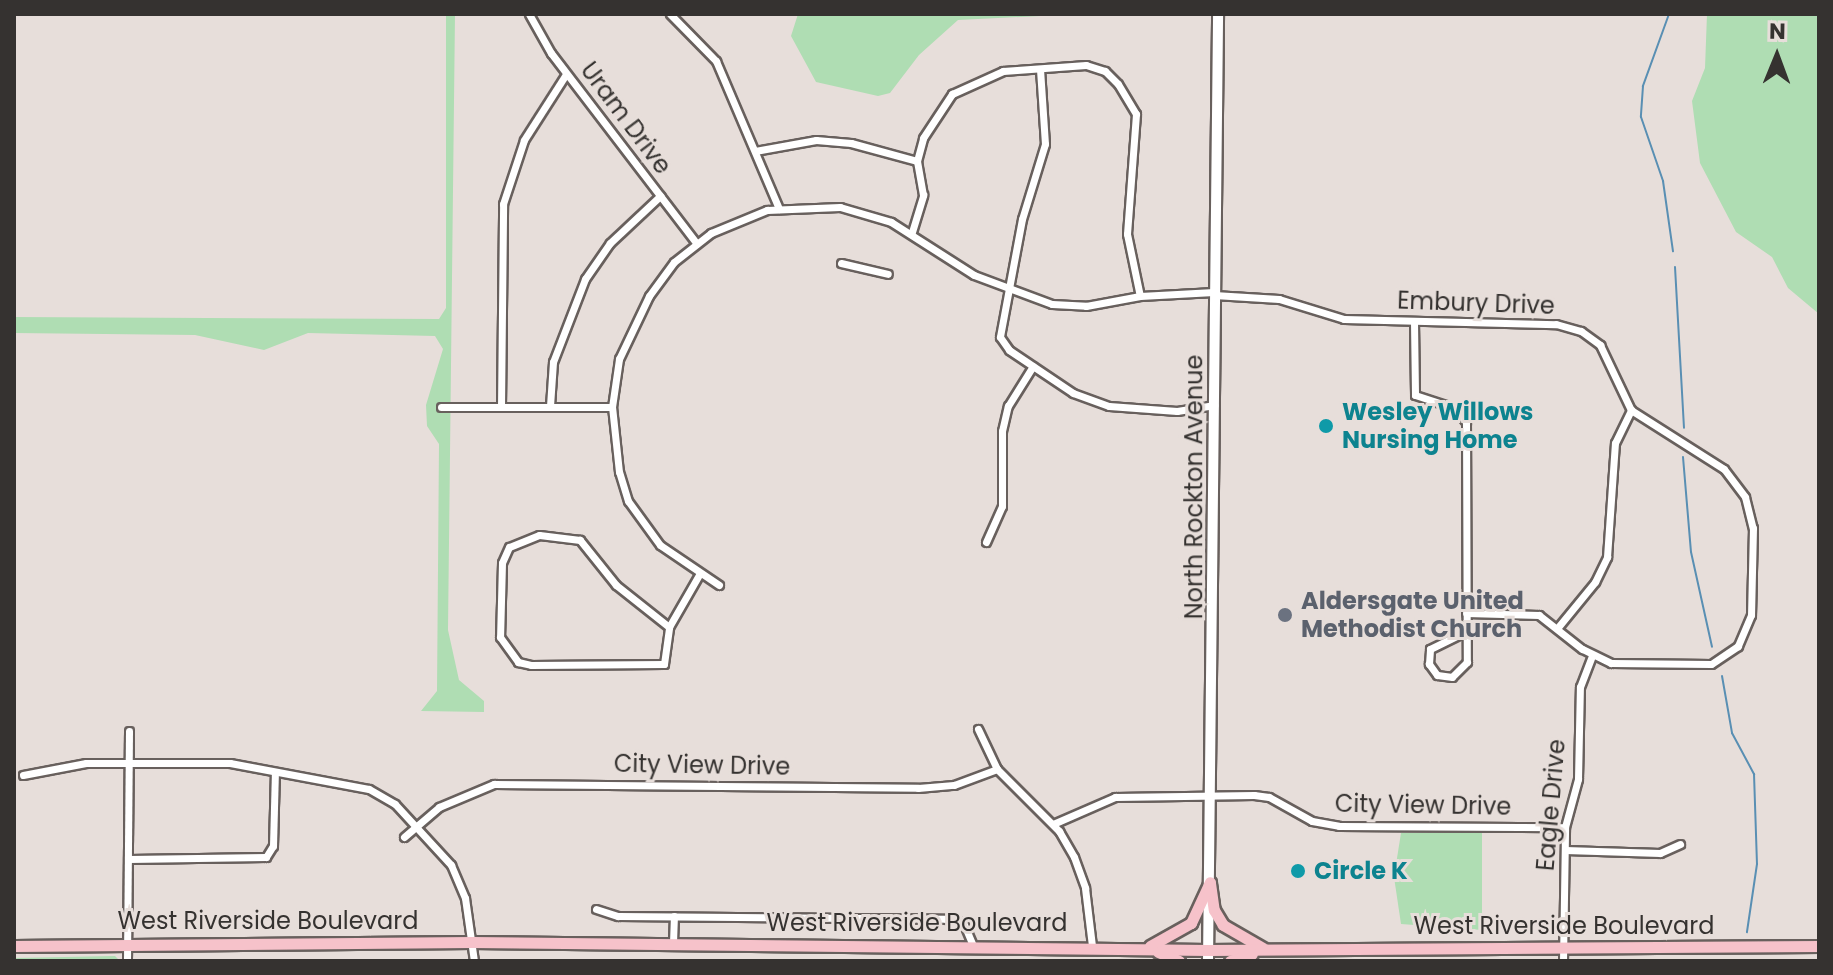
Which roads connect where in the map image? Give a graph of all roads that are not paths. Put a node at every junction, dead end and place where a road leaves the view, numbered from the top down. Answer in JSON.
{"nodes":[{"id":1,"x":529,"y":14,"type":"edge"},
{"id":2,"x":670,"y":14,"type":"edge"},
{"id":3,"x":1218,"y":14,"type":"edge"},
{"id":4,"x":1040,"y":69,"type":"junction"},
{"id":5,"x":566,"y":74,"type":"junction"},
{"id":6,"x":755,"y":151,"type":"junction"},
{"id":7,"x":917,"y":161,"type":"junction"},
{"id":8,"x":660,"y":196,"type":"junction"},
{"id":9,"x":779,"y":209,"type":"junction"},
{"id":10,"x":912,"y":232,"type":"junction"},
{"id":11,"x":697,"y":244,"type":"junction"},
{"id":12,"x":841,"y":263,"type":"dead end"},
{"id":13,"x":888,"y":274,"type":"dead end"},
{"id":14,"x":1007,"y":291,"type":"junction"},
{"id":15,"x":1214,"y":294,"type":"junction"},
{"id":16,"x":1140,"y":296,"type":"junction"},
{"id":17,"x":1414,"y":322,"type":"junction"},
{"id":18,"x":1033,"y":366,"type":"junction"},
{"id":19,"x":1215,"y":405,"type":"junction"},
{"id":20,"x":550,"y":406,"type":"junction"},
{"id":21,"x":441,"y":407,"type":"dead end"},
{"id":22,"x":501,"y":407,"type":"junction"},
{"id":23,"x":612,"y":407,"type":"junction"},
{"id":24,"x":1631,"y":410,"type":"junction"},
{"id":25,"x":986,"y":542,"type":"dead end"},
{"id":26,"x":700,"y":573,"type":"junction"},
{"id":27,"x":719,"y":585,"type":"dead end"},
{"id":28,"x":1466,"y":613,"type":"junction"},
{"id":29,"x":1559,"y":626,"type":"junction"},
{"id":30,"x":669,"y":627,"type":"junction"},
{"id":31,"x":1465,"y":632,"type":"junction"},
{"id":32,"x":1592,"y":655,"type":"junction"},
{"id":33,"x":978,"y":729,"type":"dead end"},
{"id":34,"x":129,"y":731,"type":"dead end"},
{"id":35,"x":129,"y":763,"type":"junction"},
{"id":36,"x":997,"y":769,"type":"junction"},
{"id":37,"x":275,"y":772,"type":"junction"},
{"id":38,"x":23,"y":775,"type":"dead end"},
{"id":39,"x":1212,"y":796,"type":"junction"},
{"id":40,"x":1053,"y":824,"type":"junction"},
{"id":41,"x":417,"y":826,"type":"junction"},
{"id":42,"x":1565,"y":827,"type":"junction"},
{"id":43,"x":404,"y":837,"type":"dead end"},
{"id":44,"x":1680,"y":844,"type":"dead end"},
{"id":45,"x":1565,"y":850,"type":"junction"},
{"id":46,"x":129,"y":859,"type":"junction"},
{"id":47,"x":1210,"y":882,"type":"junction"},
{"id":48,"x":596,"y":909,"type":"dead end"},
{"id":49,"x":674,"y":916,"type":"junction"},
{"id":50,"x":472,"y":942,"type":"junction"},
{"id":51,"x":127,"y":943,"type":"junction"},
{"id":52,"x":673,"y":943,"type":"junction"},
{"id":53,"x":973,"y":945,"type":"junction"},
{"id":54,"x":14,"y":946,"type":"edge"},
{"id":55,"x":1092,"y":946,"type":"junction"},
{"id":56,"x":1819,"y":946,"type":"edge"},
{"id":57,"x":1146,"y":948,"type":"junction"},
{"id":58,"x":1267,"y":950,"type":"junction"},
{"id":59,"x":1563,"y":955,"type":"edge"},
{"id":60,"x":1208,"y":956,"type":"edge"},
{"id":61,"x":127,"y":961,"type":"edge"},
{"id":62,"x":474,"y":961,"type":"edge"},
{"id":63,"x":1179,"y":961,"type":"edge"},
{"id":64,"x":1230,"y":961,"type":"edge"}],
"edges":[{"from":1,"to":5,"type":"street","name":"Uram Drive"},
{"from":2,"to":6,"type":"street"},
{"from":3,"to":15,"type":"street","name":"North Rockton Avenue"},
{"from":4,"to":7,"type":"street"},
{"from":4,"to":14,"type":"street"},
{"from":4,"to":16,"type":"street"},
{"from":5,"to":8,"type":"street","name":"Uram Drive"},
{"from":5,"to":22,"type":"street"},
{"from":6,"to":7,"type":"street"},
{"from":6,"to":9,"type":"street"},
{"from":7,"to":10,"type":"street"},
{"from":8,"to":11,"type":"street","name":"Uram Drive"},
{"from":8,"to":20,"type":"street"},
{"from":9,"to":10,"type":"street","name":"Embury Drive"},
{"from":9,"to":11,"type":"street","name":"Embury Drive"},
{"from":10,"to":14,"type":"street","name":"Embury Drive"},
{"from":11,"to":23,"type":"street","name":"Embury Drive"},
{"from":12,"to":13,"type":"street"},
{"from":14,"to":16,"type":"street","name":"Embury Drive"},
{"from":14,"to":18,"type":"street"},
{"from":15,"to":16,"type":"street","name":"Embury Drive"},
{"from":15,"to":17,"type":"street","name":"Embury Drive"},
{"from":15,"to":19,"type":"street","name":"North Rockton Avenue"},
{"from":17,"to":24,"type":"street","name":"Embury Drive"},
{"from":17,"to":28,"type":"street"},
{"from":18,"to":19,"type":"street"},
{"from":18,"to":25,"type":"street"},
{"from":19,"to":39,"type":"street","name":"North Rockton Avenue"},
{"from":20,"to":22,"type":"street"},
{"from":20,"to":23,"type":"street"},
{"from":21,"to":22,"type":"street"},
{"from":23,"to":26,"type":"street","name":"Embury Drive"},
{"from":24,"to":29,"type":"street"},
{"from":24,"to":32,"type":"street"},
{"from":26,"to":27,"type":"street","name":"Embury Drive"},
{"from":26,"to":30,"type":"street"},
{"from":28,"to":29,"type":"street"},
{"from":28,"to":31,"type":"street"},
{"from":29,"to":32,"type":"street"},
{"from":30,"to":30,"type":"street"},
{"from":31,"to":31,"type":"street"},
{"from":32,"to":42,"type":"street","name":"Eagle Drive"},
{"from":33,"to":36,"type":"street"},
{"from":34,"to":35,"type":"street"},
{"from":35,"to":37,"type":"street"},
{"from":35,"to":38,"type":"street"},
{"from":35,"to":46,"type":"street"},
{"from":36,"to":40,"type":"street"},
{"from":36,"to":41,"type":"street","name":"City View Drive"},
{"from":37,"to":41,"type":"street"},
{"from":37,"to":46,"type":"street"},
{"from":39,"to":40,"type":"street","name":"City View Drive"},
{"from":39,"to":42,"type":"street","name":"City View Drive"},
{"from":39,"to":47,"type":"street","name":"North Rockton Avenue"},
{"from":40,"to":55,"type":"street"},
{"from":41,"to":43,"type":"street","name":"City View Drive"},
{"from":41,"to":50,"type":"street"},
{"from":42,"to":45,"type":"street","name":"Eagle Drive"},
{"from":44,"to":45,"type":"street"},
{"from":45,"to":59,"type":"street","name":"Eagle Drive"},
{"from":46,"to":51,"type":"street"},
{"from":47,"to":57,"type":"main road"},
{"from":47,"to":58,"type":"main road"},
{"from":47,"to":60,"type":"street","name":"North Rockton Avenue"},
{"from":48,"to":49,"type":"street"},
{"from":49,"to":52,"type":"street"},
{"from":49,"to":53,"type":"street"},
{"from":50,"to":51,"type":"main road","name":"West Riverside Boulevard"},
{"from":50,"to":52,"type":"main road","name":"West Riverside Boulevard"},
{"from":50,"to":62,"type":"street"},
{"from":51,"to":54,"type":"main road","name":"West Riverside Boulevard"},
{"from":51,"to":61,"type":"street"},
{"from":52,"to":53,"type":"main road","name":"West Riverside Boulevard"},
{"from":53,"to":55,"type":"main road","name":"West Riverside Boulevard"},
{"from":55,"to":57,"type":"main road","name":"West Riverside Boulevard"},
{"from":56,"to":59,"type":"main road","name":"West Riverside Boulevard"},
{"from":57,"to":60,"type":"main road","name":"West Riverside Boulevard"},
{"from":57,"to":63,"type":"main road"},
{"from":58,"to":59,"type":"main road","name":"West Riverside Boulevard"},
{"from":58,"to":60,"type":"main road","name":"West Riverside Boulevard"},
{"from":58,"to":64,"type":"main road"}]}
